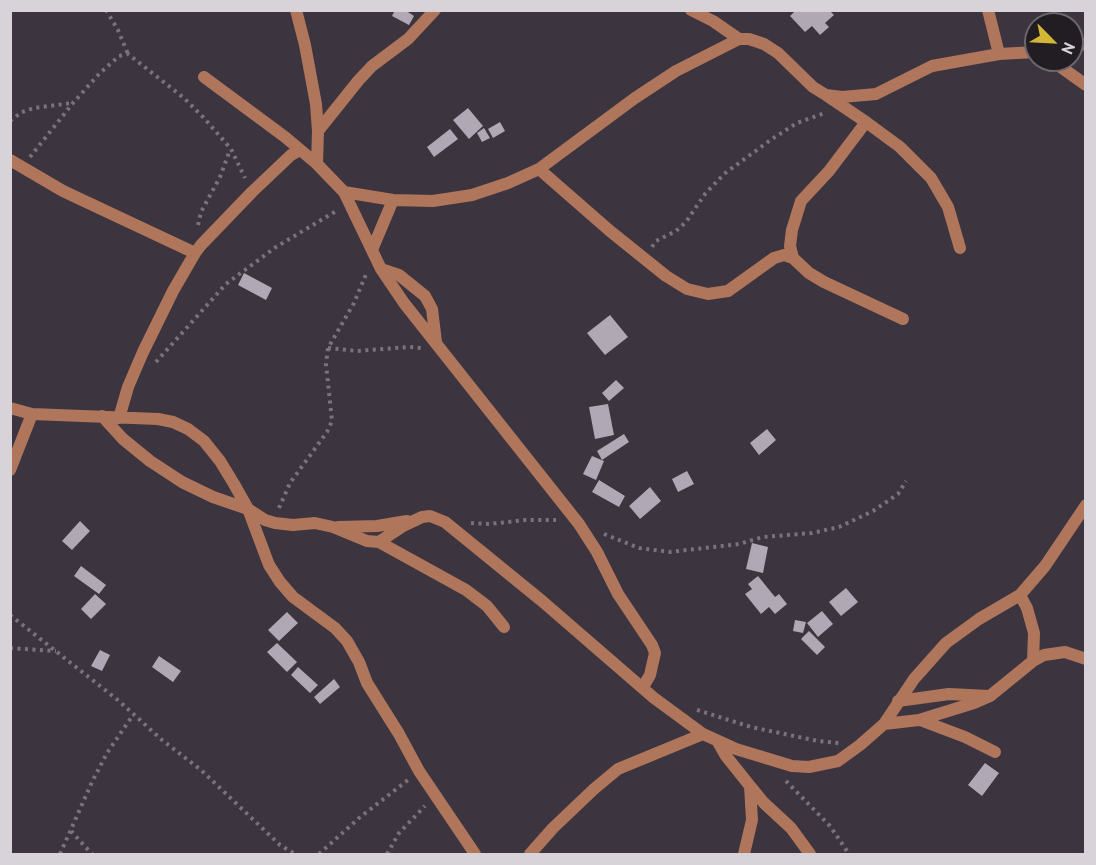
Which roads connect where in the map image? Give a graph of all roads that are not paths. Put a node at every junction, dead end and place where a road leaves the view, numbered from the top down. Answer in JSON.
{"nodes":[{"id":1,"x":296,"y":10,"type":"edge"},
{"id":2,"x":435,"y":10,"type":"edge"},
{"id":3,"x":691,"y":10,"type":"edge"},
{"id":4,"x":988,"y":10,"type":"edge"},
{"id":5,"x":739,"y":39,"type":"junction"},
{"id":6,"x":1024,"y":53,"type":"edge"},
{"id":7,"x":999,"y":54,"type":"junction"},
{"id":8,"x":1068,"y":72,"type":"edge"},
{"id":9,"x":204,"y":77,"type":"dead end"},
{"id":10,"x":1086,"y":85,"type":"edge"},
{"id":11,"x":825,"y":94,"type":"junction"},
{"id":12,"x":866,"y":122,"type":"junction"},
{"id":13,"x":318,"y":130,"type":"junction"},
{"id":14,"x":300,"y":150,"type":"junction"},
{"id":15,"x":10,"y":160,"type":"edge"},
{"id":16,"x":317,"y":164,"type":"junction"},
{"id":17,"x":539,"y":169,"type":"junction"},
{"id":18,"x":346,"y":198,"type":"junction"},
{"id":19,"x":393,"y":200,"type":"junction"},
{"id":20,"x":960,"y":248,"type":"dead end"},
{"id":21,"x":198,"y":249,"type":"junction"},
{"id":22,"x":372,"y":250,"type":"junction"},
{"id":23,"x":793,"y":258,"type":"junction"},
{"id":24,"x":381,"y":269,"type":"junction"},
{"id":25,"x":903,"y":319,"type":"dead end"},
{"id":26,"x":436,"y":342,"type":"junction"},
{"id":27,"x":10,"y":408,"type":"edge"},
{"id":28,"x":32,"y":414,"type":"junction"},
{"id":29,"x":102,"y":416,"type":"junction"},
{"id":30,"x":119,"y":418,"type":"junction"},
{"id":31,"x":10,"y":470,"type":"edge"},
{"id":32,"x":1086,"y":506,"type":"edge"},
{"id":33,"x":248,"y":509,"type":"junction"},
{"id":34,"x":414,"y":519,"type":"junction"},
{"id":35,"x":333,"y":527,"type":"junction"},
{"id":36,"x":379,"y":542,"type":"junction"},
{"id":37,"x":1020,"y":595,"type":"junction"},
{"id":38,"x":504,"y":627,"type":"dead end"},
{"id":39,"x":1086,"y":659,"type":"edge"},
{"id":40,"x":1033,"y":662,"type":"junction"},
{"id":41,"x":643,"y":687,"type":"junction"},
{"id":42,"x":990,"y":696,"type":"junction"},
{"id":43,"x":898,"y":701,"type":"junction"},
{"id":44,"x":918,"y":720,"type":"junction"},
{"id":45,"x":884,"y":724,"type":"junction"},
{"id":46,"x":704,"y":734,"type":"junction"},
{"id":47,"x":718,"y":742,"type":"junction"},
{"id":48,"x":995,"y":752,"type":"dead end"},
{"id":49,"x":750,"y":786,"type":"junction"},
{"id":50,"x":475,"y":855,"type":"edge"},
{"id":51,"x":530,"y":855,"type":"edge"},
{"id":52,"x":744,"y":855,"type":"edge"},
{"id":53,"x":810,"y":855,"type":"edge"}],
"edges":[{"from":1,"to":13,"type":"street"},
{"from":2,"to":13,"type":"street"},
{"from":3,"to":5,"type":"street"},
{"from":4,"to":7,"type":"street"},
{"from":5,"to":11,"type":"street"},
{"from":5,"to":17,"type":"street"},
{"from":6,"to":7,"type":"street"},
{"from":7,"to":11,"type":"street"},
{"from":8,"to":10,"type":"street"},
{"from":9,"to":14,"type":"street"},
{"from":11,"to":12,"type":"street"},
{"from":12,"to":20,"type":"street"},
{"from":12,"to":23,"type":"street"},
{"from":13,"to":16,"type":"street"},
{"from":14,"to":16,"type":"street"},
{"from":14,"to":21,"type":"street"},
{"from":15,"to":21,"type":"street"},
{"from":16,"to":18,"type":"street"},
{"from":17,"to":19,"type":"street"},
{"from":17,"to":23,"type":"street"},
{"from":18,"to":19,"type":"street"},
{"from":18,"to":22,"type":"street"},
{"from":19,"to":22,"type":"street"},
{"from":21,"to":30,"type":"street"},
{"from":22,"to":24,"type":"street"},
{"from":23,"to":25,"type":"street"},
{"from":24,"to":26,"type":"street"},
{"from":24,"to":26,"type":"street"},
{"from":26,"to":41,"type":"street"},
{"from":27,"to":28,"type":"street"},
{"from":28,"to":29,"type":"street"},
{"from":28,"to":31,"type":"street"},
{"from":29,"to":30,"type":"street"},
{"from":29,"to":33,"type":"street"},
{"from":30,"to":33,"type":"street"},
{"from":32,"to":37,"type":"street"},
{"from":33,"to":35,"type":"street"},
{"from":33,"to":50,"type":"street"},
{"from":34,"to":35,"type":"street"},
{"from":34,"to":36,"type":"street"},
{"from":34,"to":41,"type":"street"},
{"from":35,"to":36,"type":"street"},
{"from":36,"to":38,"type":"street"},
{"from":37,"to":40,"type":"street"},
{"from":37,"to":43,"type":"street"},
{"from":39,"to":40,"type":"street"},
{"from":40,"to":42,"type":"street"},
{"from":41,"to":46,"type":"street"},
{"from":42,"to":43,"type":"street"},
{"from":42,"to":44,"type":"street"},
{"from":43,"to":45,"type":"street"},
{"from":44,"to":45,"type":"street"},
{"from":44,"to":48,"type":"street"},
{"from":45,"to":47,"type":"street"},
{"from":46,"to":47,"type":"street"},
{"from":46,"to":51,"type":"street"},
{"from":47,"to":49,"type":"street"},
{"from":49,"to":52,"type":"street"},
{"from":49,"to":53,"type":"street"}]}
